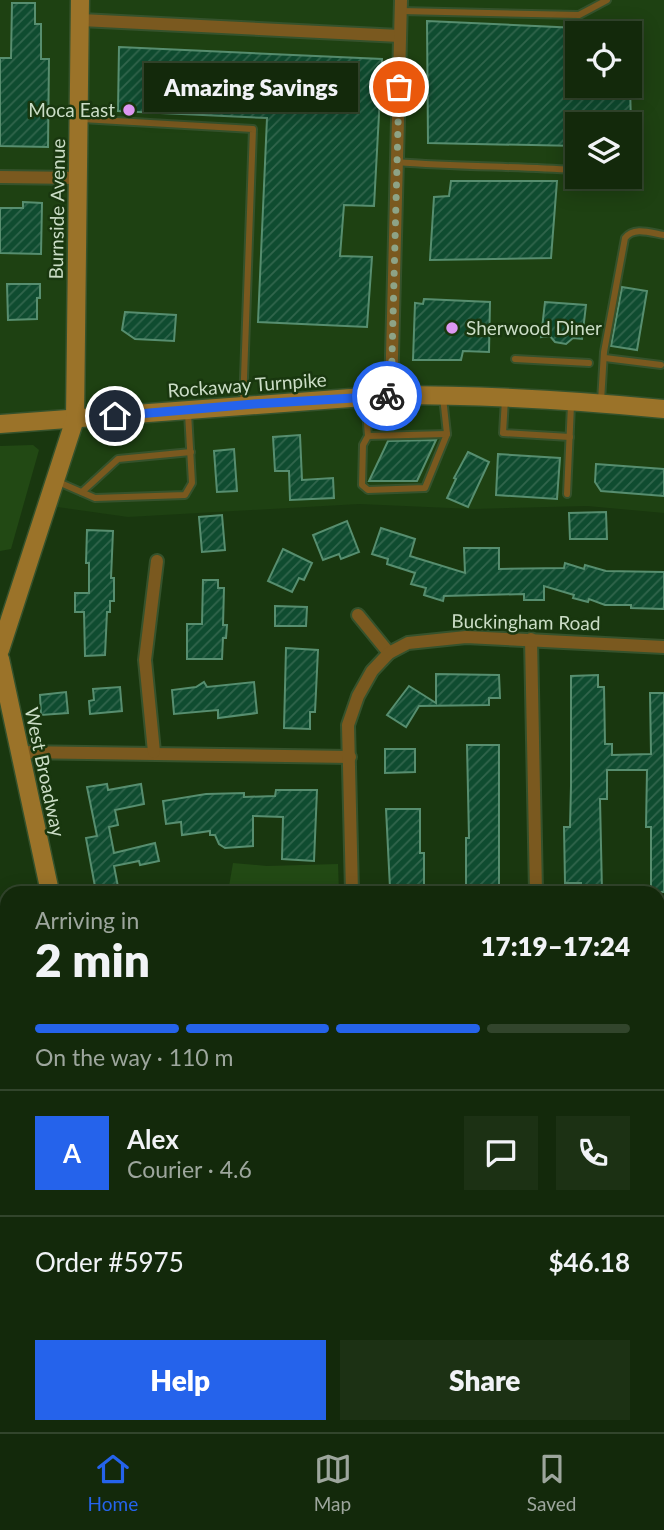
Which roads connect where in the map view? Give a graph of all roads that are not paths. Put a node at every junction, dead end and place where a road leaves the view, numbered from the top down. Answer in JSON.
{"nodes":[{"id":1,"x":80,"y":0,"type":"edge"},
{"id":2,"x":607,"y":0,"type":"edge"},
{"id":3,"x":401,"y":5,"type":"edge"},
{"id":4,"x":80,"y":20,"type":"junction"},
{"id":5,"x":400,"y":36,"type":"junction"},
{"id":6,"x":80,"y":119,"type":"junction"},
{"id":7,"x":397,"y":162,"type":"junction"},
{"id":8,"x":565,"y":169,"type":"edge"},
{"id":9,"x":0,"y":177,"type":"edge"},
{"id":10,"x":79,"y":178,"type":"junction"},
{"id":11,"x":664,"y":235,"type":"edge"},
{"id":12,"x":605,"y":358,"type":"junction"},
{"id":13,"x":515,"y":359,"type":"dead end"},
{"id":14,"x":589,"y":363,"type":"dead end"},
{"id":15,"x":661,"y":365,"type":"dead end"},
{"id":16,"x":391,"y":395,"type":"junction"},
{"id":17,"x":443,"y":395,"type":"junction"},
{"id":18,"x":365,"y":397,"type":"junction"},
{"id":19,"x":505,"y":397,"type":"junction"},
{"id":20,"x":572,"y":400,"type":"junction"},
{"id":21,"x":601,"y":403,"type":"junction"},
{"id":22,"x":243,"y":405,"type":"junction"},
{"id":23,"x":664,"y":409,"type":"edge"},
{"id":24,"x":188,"y":411,"type":"junction"},
{"id":25,"x":75,"y":419,"type":"junction"},
{"id":26,"x":0,"y":424,"type":"edge"},
{"id":27,"x":447,"y":434,"type":"junction"},
{"id":28,"x":368,"y":436,"type":"junction"},
{"id":29,"x":570,"y":437,"type":"junction"},
{"id":30,"x":191,"y":452,"type":"junction"},
{"id":31,"x":54,"y":480,"type":"junction"},
{"id":32,"x":82,"y":492,"type":"junction"},
{"id":33,"x":567,"y":494,"type":"dead end"},
{"id":34,"x":157,"y":561,"type":"dead end"},
{"id":35,"x":358,"y":615,"type":"dead end"},
{"id":36,"x":531,"y":639,"type":"junction"},
{"id":37,"x":664,"y":647,"type":"edge"},
{"id":38,"x":0,"y":650,"type":"edge"},
{"id":39,"x":389,"y":653,"type":"junction"},
{"id":40,"x":0,"y":659,"type":"edge"},
{"id":41,"x":19,"y":752,"type":"junction"},
{"id":42,"x":154,"y":752,"type":"junction"},
{"id":43,"x":350,"y":757,"type":"junction"},
{"id":44,"x":49,"y":886,"type":"edge"},
{"id":45,"x":352,"y":886,"type":"edge"},
{"id":46,"x":536,"y":886,"type":"edge"}],
"edges":[{"from":1,"to":4,"type":"main road","name":"Burnside Avenue"},
{"from":2,"to":3,"type":"lane"},
{"from":3,"to":5,"type":"street"},
{"from":4,"to":5,"type":"street"},
{"from":4,"to":6,"type":"main road","name":"Burnside Avenue"},
{"from":5,"to":7,"type":"street"},
{"from":6,"to":10,"type":"main road","name":"Burnside Avenue"},
{"from":6,"to":22,"type":"lane"},
{"from":7,"to":8,"type":"lane"},
{"from":7,"to":16,"type":"street"},
{"from":9,"to":10,"type":"street"},
{"from":10,"to":25,"type":"main road","name":"Burnside Avenue"},
{"from":11,"to":12,"type":"lane"},
{"from":12,"to":15,"type":"lane"},
{"from":12,"to":21,"type":"lane"},
{"from":13,"to":14,"type":"lane"},
{"from":16,"to":17,"type":"main road","name":"Rockaway Turnpike"},
{"from":16,"to":18,"type":"main road","name":"Rockaway Turnpike"},
{"from":17,"to":19,"type":"main road","name":"Rockaway Turnpike"},
{"from":17,"to":27,"type":"lane"},
{"from":18,"to":22,"type":"main road","name":"Rockaway Turnpike"},
{"from":18,"to":28,"type":"lane"},
{"from":19,"to":20,"type":"main road","name":"Rockaway Turnpike"},
{"from":19,"to":29,"type":"lane"},
{"from":20,"to":21,"type":"main road","name":"Rockaway Turnpike"},
{"from":20,"to":29,"type":"lane"},
{"from":21,"to":23,"type":"main road","name":"Rockaway Turnpike"},
{"from":22,"to":24,"type":"main road","name":"Rockaway Turnpike"},
{"from":24,"to":25,"type":"main road","name":"Rockaway Turnpike"},
{"from":24,"to":30,"type":"lane"},
{"from":25,"to":26,"type":"main road","name":"Rockaway Turnpike"},
{"from":25,"to":31,"type":"main road"},
{"from":27,"to":28,"type":"lane"},
{"from":27,"to":28,"type":"lane"},
{"from":29,"to":33,"type":"lane"},
{"from":30,"to":32,"type":"lane"},
{"from":30,"to":32,"type":"lane"},
{"from":31,"to":32,"type":"lane"},
{"from":31,"to":38,"type":"main road"},
{"from":34,"to":42,"type":"street"},
{"from":35,"to":39,"type":"street"},
{"from":36,"to":37,"type":"street","name":"Buckingham Road"},
{"from":36,"to":39,"type":"street","name":"Buckingham Road"},
{"from":36,"to":46,"type":"street"},
{"from":39,"to":43,"type":"street"},
{"from":40,"to":41,"type":"main road","name":"West Broadway"},
{"from":41,"to":42,"type":"street"},
{"from":41,"to":44,"type":"main road","name":"West Broadway"},
{"from":42,"to":43,"type":"street"},
{"from":43,"to":45,"type":"street"}]}
